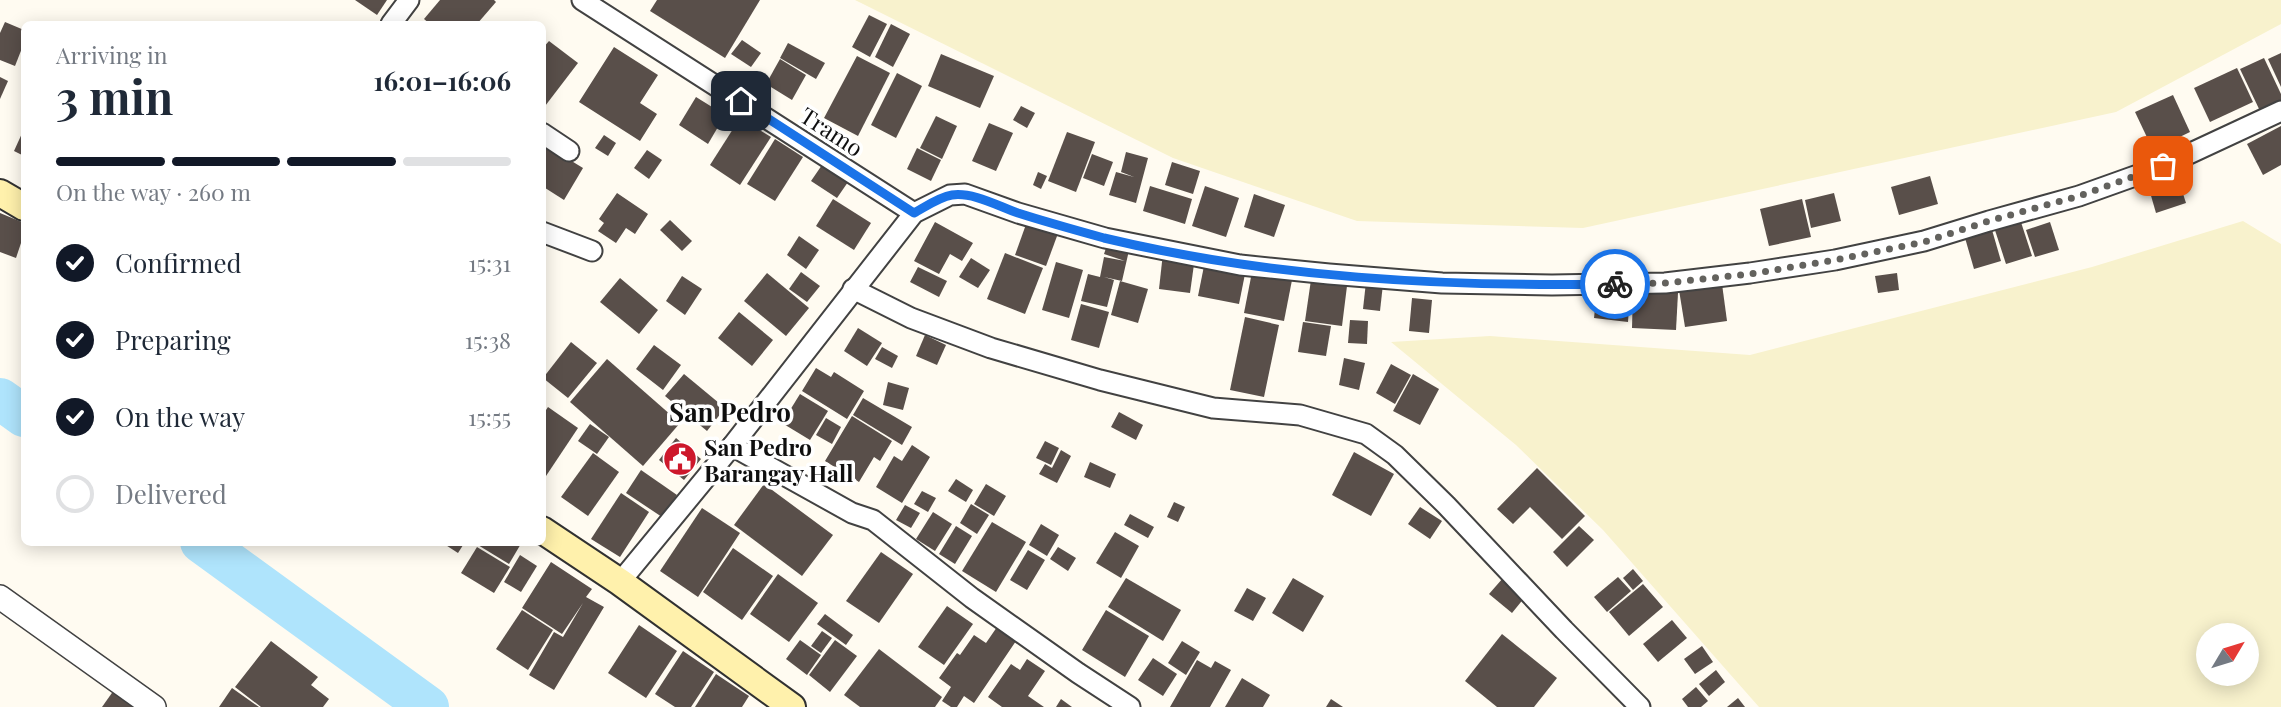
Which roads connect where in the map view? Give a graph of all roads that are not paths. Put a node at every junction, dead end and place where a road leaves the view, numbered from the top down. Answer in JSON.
{"nodes":[{"id":1,"x":409,"y":0,"type":"edge"},
{"id":2,"x":582,"y":0,"type":"edge"},
{"id":3,"x":394,"y":21,"type":"edge"},
{"id":4,"x":2281,"y":111,"type":"edge"},
{"id":5,"x":546,"y":136,"type":"edge"},
{"id":6,"x":569,"y":151,"type":"dead end"},
{"id":7,"x":0,"y":193,"type":"edge"},
{"id":8,"x":21,"y":205,"type":"edge"},
{"id":9,"x":914,"y":213,"type":"junction"},
{"id":10,"x":546,"y":233,"type":"edge"},
{"id":11,"x":593,"y":251,"type":"dead end"},
{"id":12,"x":853,"y":289,"type":"junction"},
{"id":13,"x":732,"y":446,"type":"junction"},
{"id":14,"x":546,"y":533,"type":"edge"},
{"id":15,"x":620,"y":582,"type":"junction"},
{"id":16,"x":0,"y":597,"type":"edge"},
{"id":17,"x":154,"y":707,"type":"edge"},
{"id":18,"x":792,"y":707,"type":"edge"},
{"id":19,"x":1130,"y":707,"type":"edge"},
{"id":20,"x":1640,"y":707,"type":"edge"}],
"edges":[{"from":1,"to":3,"type":"street"},
{"from":2,"to":9,"type":"street","name":"Tramo"},
{"from":4,"to":9,"type":"street"},
{"from":5,"to":6,"type":"street"},
{"from":7,"to":8,"type":"main road"},
{"from":9,"to":12,"type":"street"},
{"from":10,"to":11,"type":"street"},
{"from":12,"to":13,"type":"street"},
{"from":12,"to":20,"type":"street"},
{"from":13,"to":15,"type":"street"},
{"from":13,"to":19,"type":"street"},
{"from":14,"to":15,"type":"main road"},
{"from":15,"to":18,"type":"main road"},
{"from":16,"to":17,"type":"street"}]}
